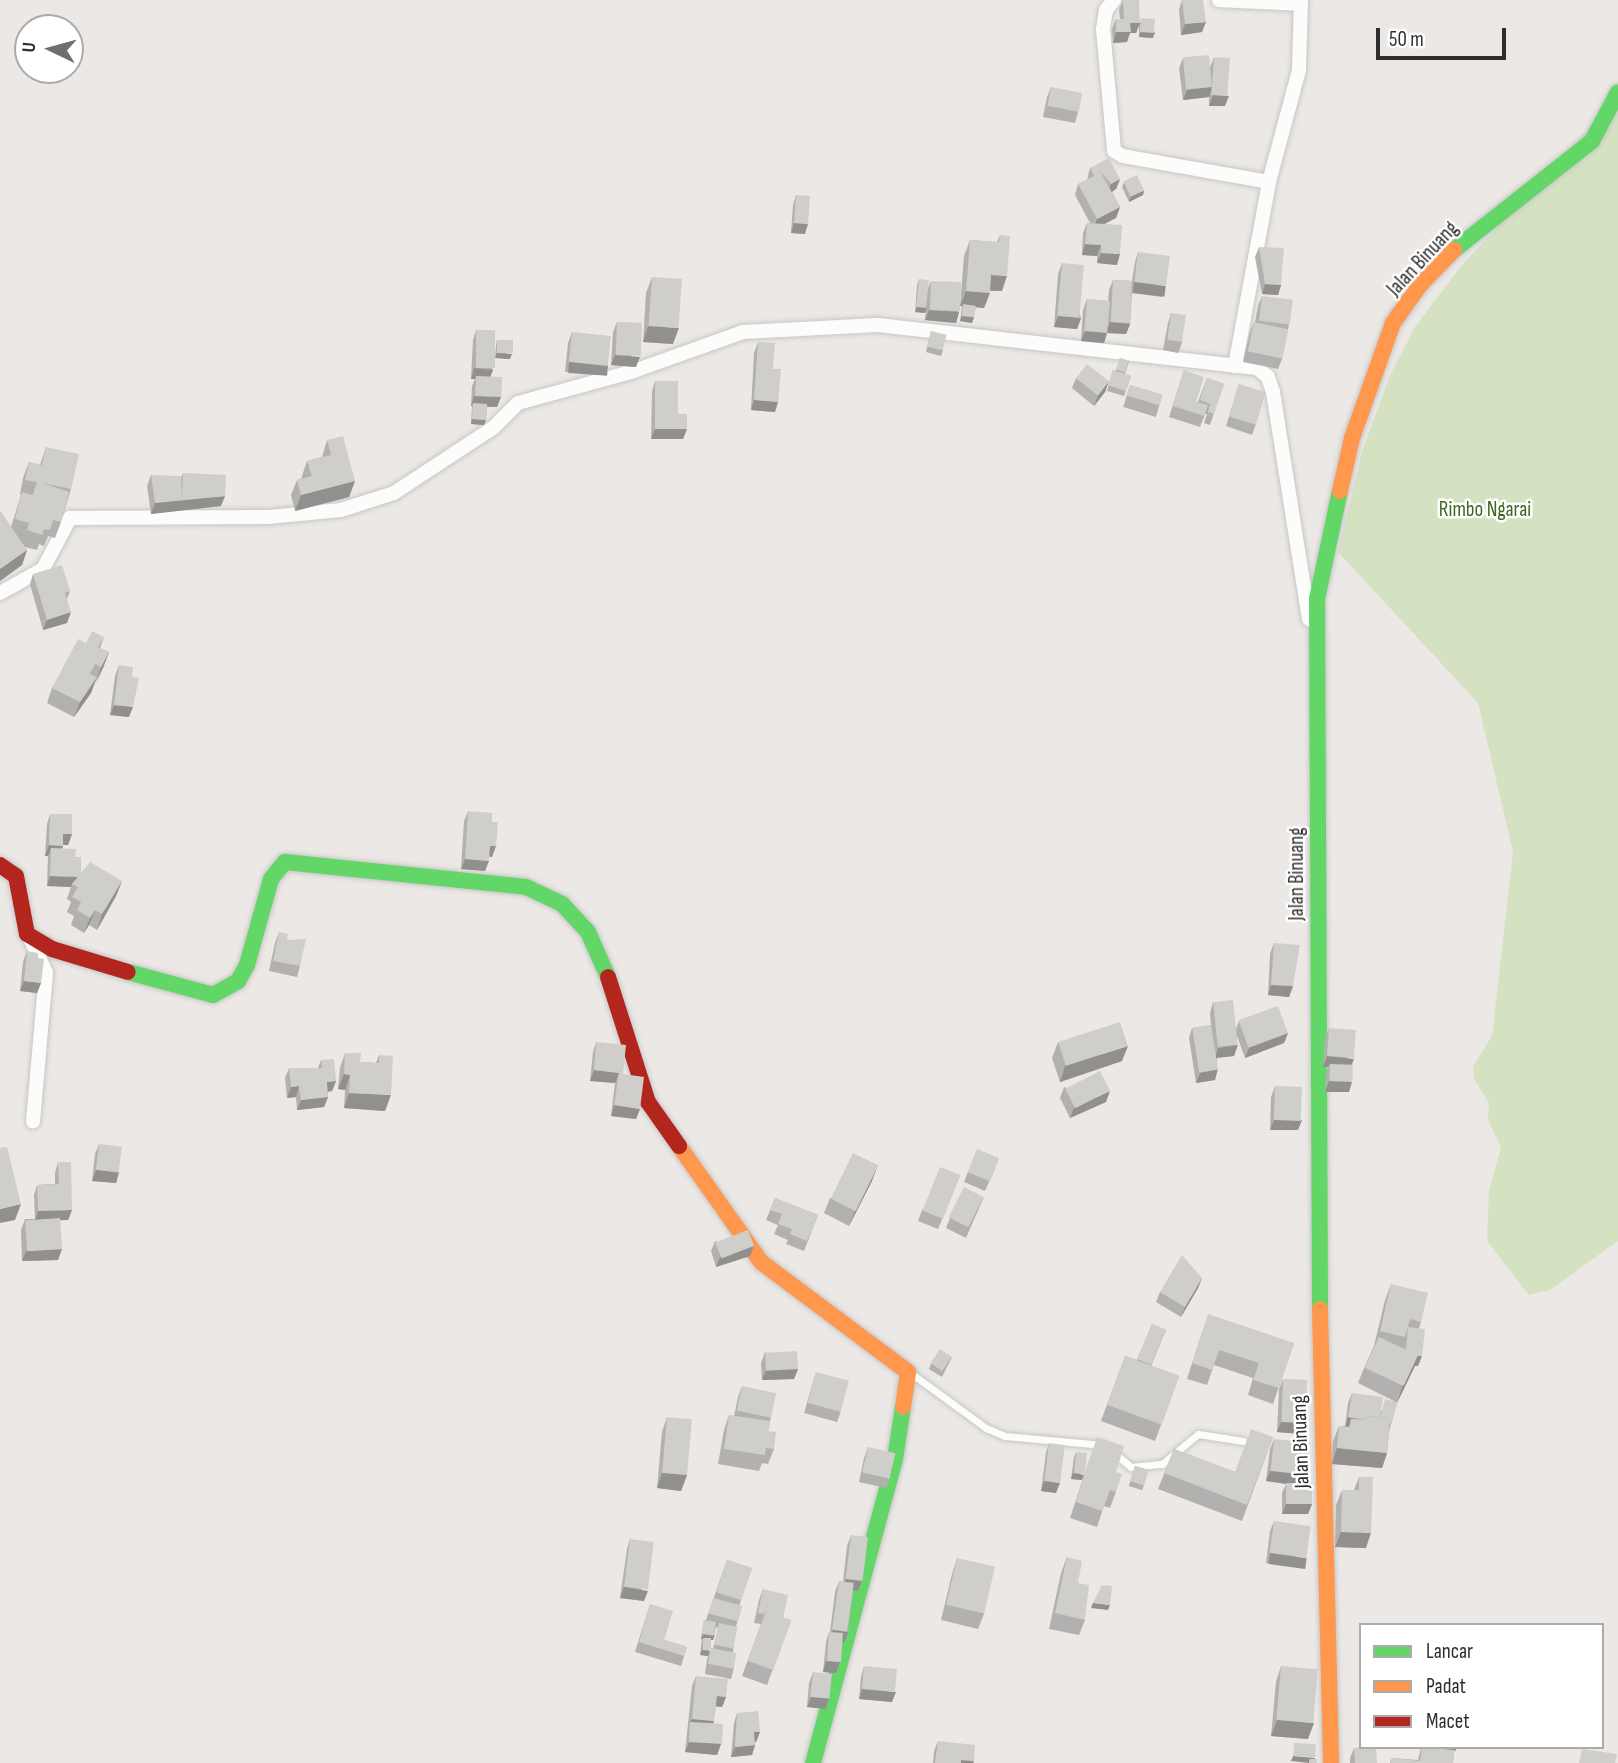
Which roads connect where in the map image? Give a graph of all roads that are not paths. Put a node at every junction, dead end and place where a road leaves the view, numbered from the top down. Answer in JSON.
{"nodes":[{"id":1,"x":1114,"y":0,"type":"edge"},
{"id":2,"x":1219,"y":0,"type":"edge"},
{"id":3,"x":1301,"y":2,"type":"edge"},
{"id":4,"x":1618,"y":92,"type":"edge"},
{"id":5,"x":1269,"y":182,"type":"junction"},
{"id":6,"x":1235,"y":366,"type":"junction"},
{"id":7,"x":0,"y":593,"type":"edge"},
{"id":8,"x":1314,"y":645,"type":"junction"},
{"id":9,"x":0,"y":865,"type":"edge"},
{"id":10,"x":27,"y":934,"type":"junction"},
{"id":11,"x":33,"y":1121,"type":"dead end"},
{"id":12,"x":908,"y":1372,"type":"junction"},
{"id":13,"x":1243,"y":1441,"type":"edge"},
{"id":14,"x":813,"y":1763,"type":"edge"},
{"id":15,"x":1331,"y":1763,"type":"edge"}],
"edges":[{"from":1,"to":5,"type":"street"},
{"from":2,"to":3,"type":"street"},
{"from":3,"to":5,"type":"street"},
{"from":4,"to":8,"type":"main road","name":"Jalan Binuang"},
{"from":5,"to":6,"type":"street"},
{"from":6,"to":7,"type":"street"},
{"from":6,"to":8,"type":"street"},
{"from":8,"to":15,"type":"main road","name":"Jalan Binuang"},
{"from":9,"to":10,"type":"main road"},
{"from":10,"to":11,"type":"street"},
{"from":10,"to":12,"type":"main road"},
{"from":12,"to":13,"type":"lane"},
{"from":12,"to":14,"type":"main road"}]}
